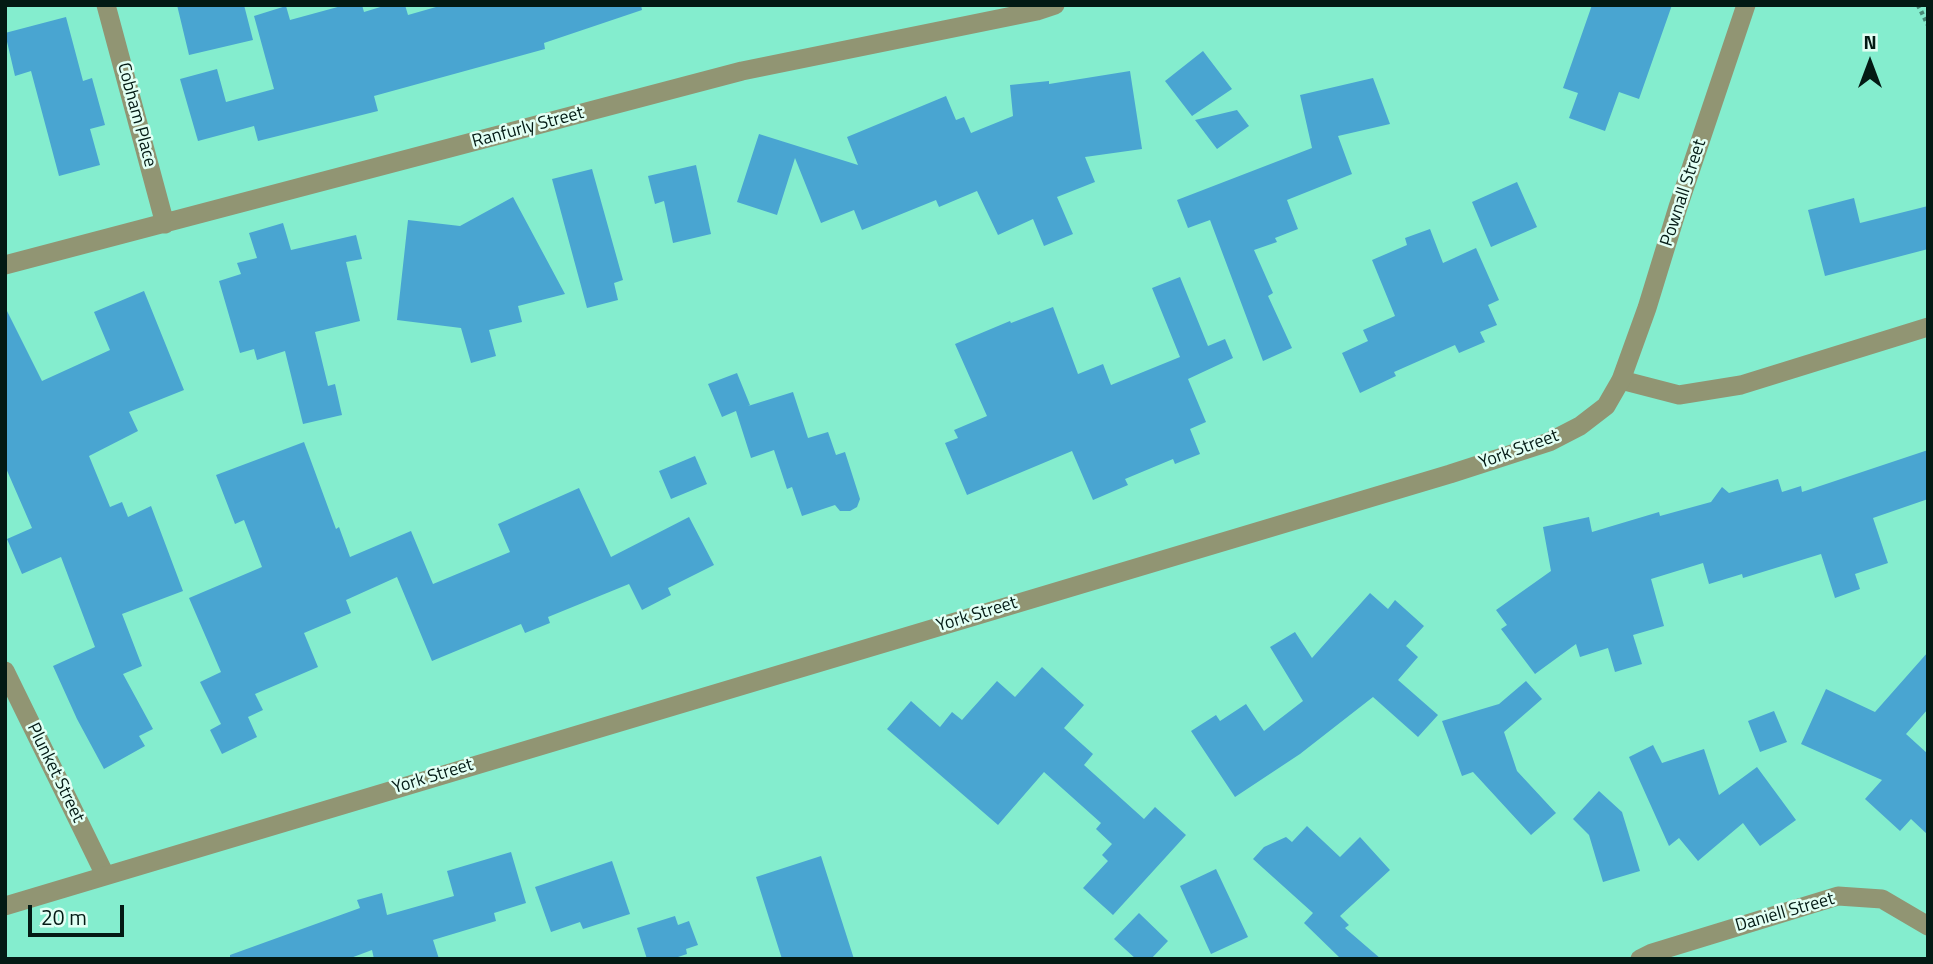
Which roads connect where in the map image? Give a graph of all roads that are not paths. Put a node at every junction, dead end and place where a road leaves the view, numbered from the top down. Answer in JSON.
{"nodes":[{"id":1,"x":106,"y":5,"type":"edge"},
{"id":2,"x":1055,"y":5,"type":"edge"},
{"id":3,"x":1746,"y":5,"type":"edge"},
{"id":4,"x":166,"y":224,"type":"junction"},
{"id":5,"x":5,"y":265,"type":"edge"},
{"id":6,"x":1928,"y":327,"type":"edge"},
{"id":7,"x":1621,"y":380,"type":"junction"},
{"id":8,"x":5,"y":671,"type":"edge"},
{"id":9,"x":105,"y":875,"type":"junction"},
{"id":10,"x":5,"y":906,"type":"edge"},
{"id":11,"x":1928,"y":926,"type":"edge"},
{"id":12,"x":1640,"y":959,"type":"edge"}],
"edges":[{"from":1,"to":4,"type":"street","name":"Cobham Place"},
{"from":2,"to":4,"type":"street","name":"Ranfurly Street"},
{"from":3,"to":7,"type":"street","name":"Pownall Street"},
{"from":4,"to":5,"type":"street","name":"Ranfurly Street"},
{"from":6,"to":7,"type":"street"},
{"from":7,"to":9,"type":"street","name":"York Street"},
{"from":8,"to":9,"type":"street","name":"Plunket Street"},
{"from":9,"to":10,"type":"street","name":"York Street"},
{"from":11,"to":12,"type":"street","name":"Daniell Street"}]}
